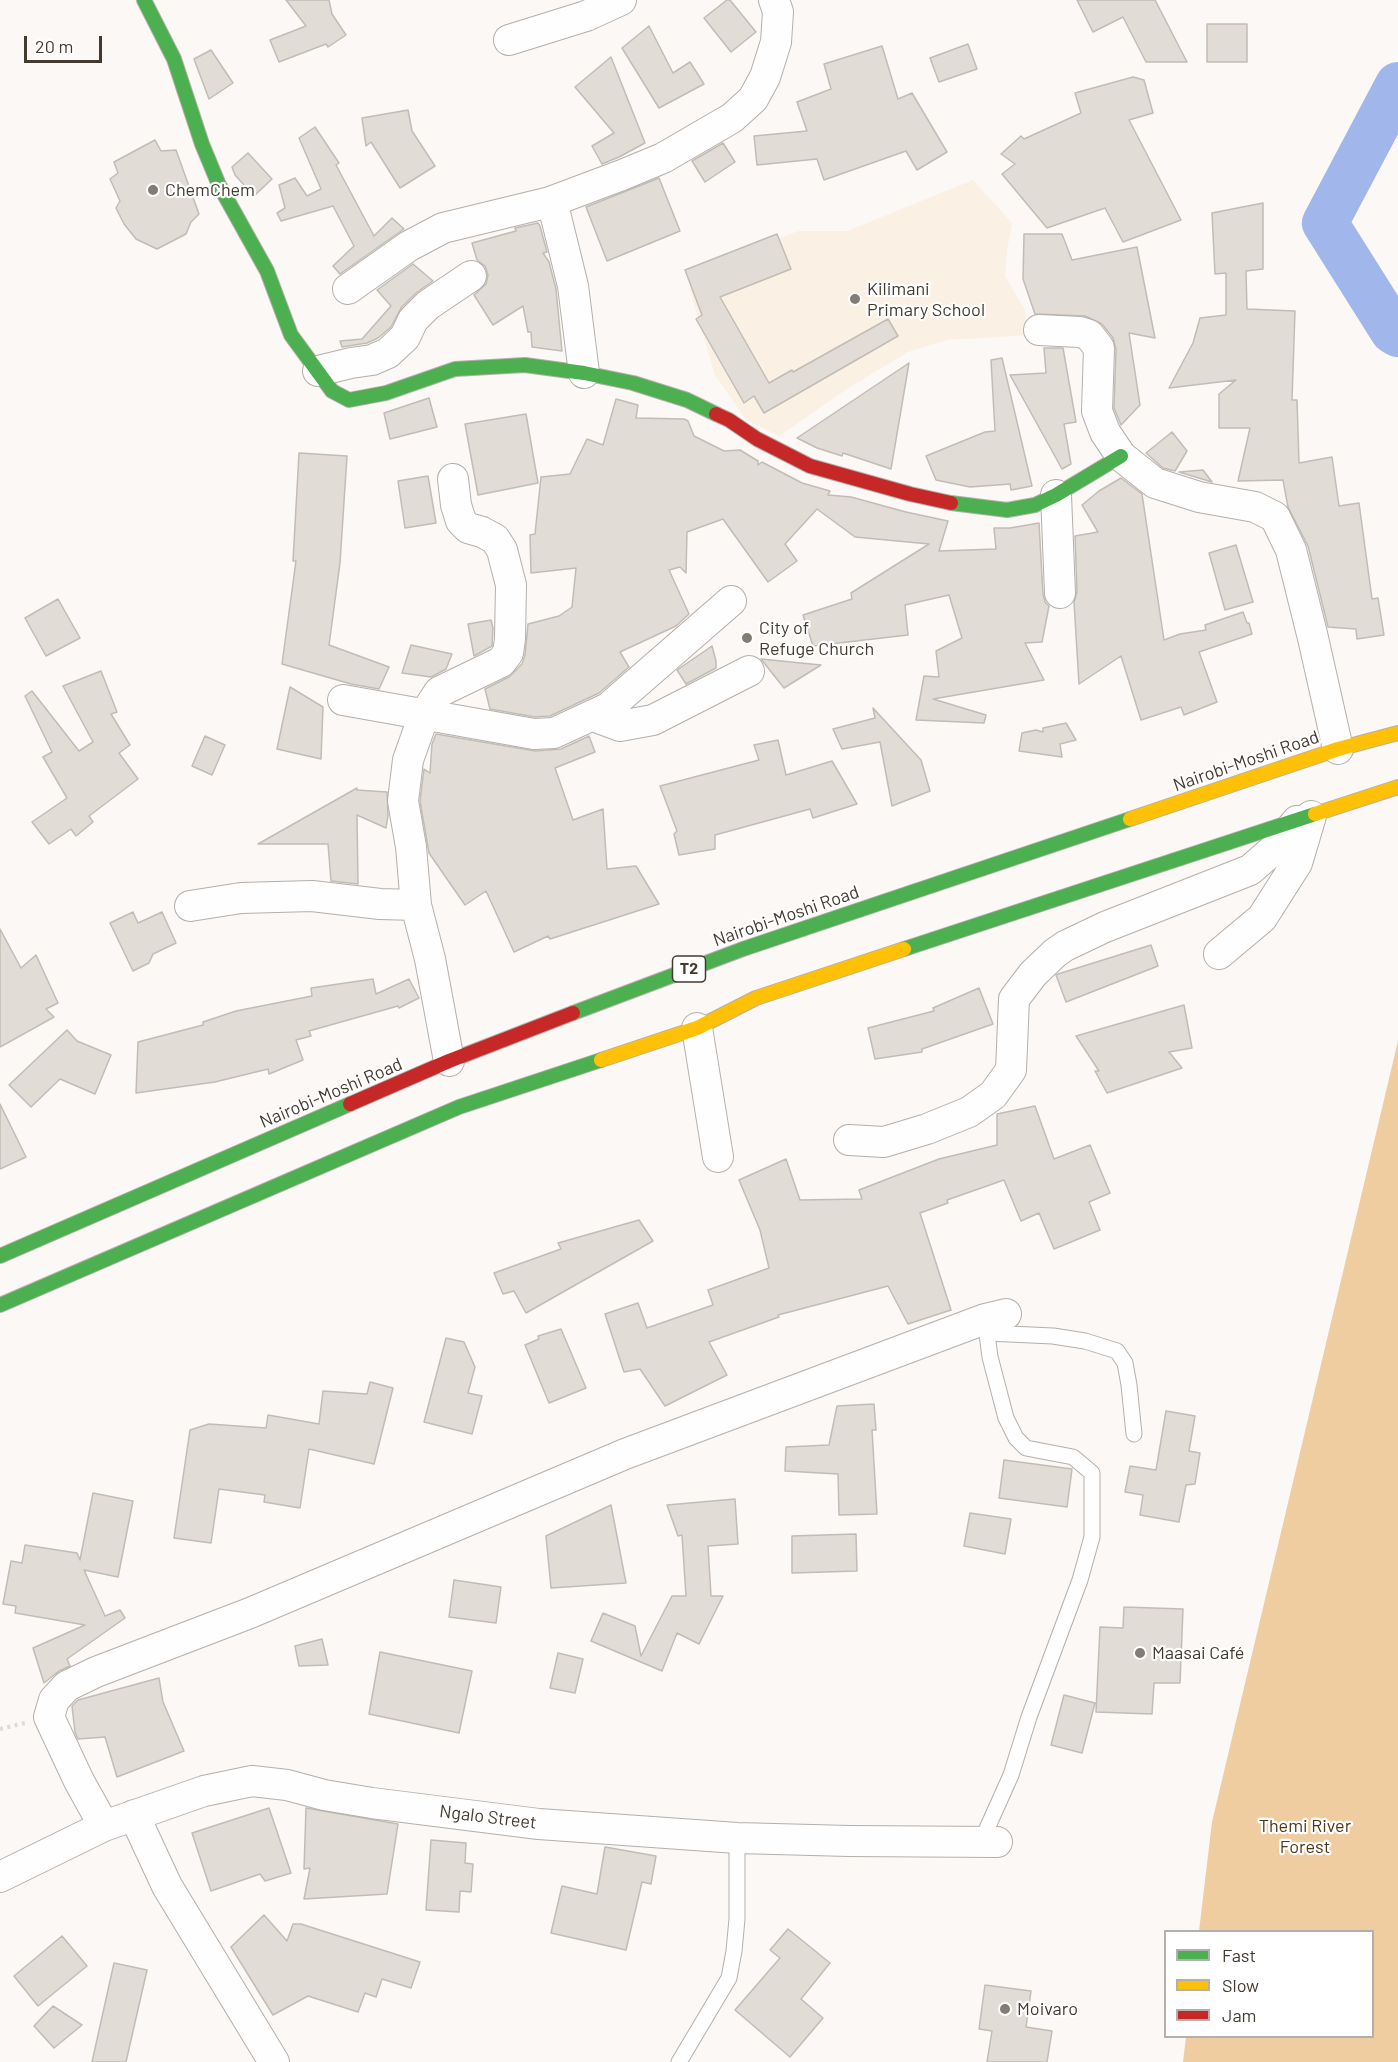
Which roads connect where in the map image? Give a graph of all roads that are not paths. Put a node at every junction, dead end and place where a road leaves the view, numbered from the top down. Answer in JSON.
{"nodes":[{"id":1,"x":144,"y":0,"type":"edge"},
{"id":2,"x":621,"y":0,"type":"edge"},
{"id":3,"x":784,"y":4,"type":"edge"},
{"id":4,"x":508,"y":40,"type":"dead end"},
{"id":5,"x":550,"y":202,"type":"junction"},
{"id":6,"x":471,"y":276,"type":"dead end"},
{"id":7,"x":348,"y":290,"type":"dead end"},
{"id":8,"x":1039,"y":330,"type":"dead end"},
{"id":9,"x":318,"y":372,"type":"junction"},
{"id":10,"x":584,"y":373,"type":"junction"},
{"id":11,"x":1121,"y":456,"type":"junction"},
{"id":12,"x":453,"y":479,"type":"dead end"},
{"id":13,"x":1056,"y":495,"type":"junction"},
{"id":14,"x":1060,"y":593,"type":"dead end"},
{"id":15,"x":732,"y":601,"type":"dead end"},
{"id":16,"x":749,"y":671,"type":"dead end"},
{"id":17,"x":343,"y":700,"type":"dead end"},
{"id":18,"x":424,"y":715,"type":"junction"},
{"id":19,"x":593,"y":716,"type":"junction"},
{"id":20,"x":1398,"y":733,"type":"edge"},
{"id":21,"x":1338,"y":749,"type":"junction"},
{"id":22,"x":1398,"y":787,"type":"edge"},
{"id":23,"x":1304,"y":818,"type":"junction"},
{"id":24,"x":416,"y":904,"type":"junction"},
{"id":25,"x":190,"y":906,"type":"dead end"},
{"id":26,"x":1219,"y":954,"type":"dead end"},
{"id":27,"x":697,"y":1028,"type":"junction"},
{"id":28,"x":449,"y":1061,"type":"junction"},
{"id":29,"x":849,"y":1140,"type":"dead end"},
{"id":30,"x":718,"y":1157,"type":"dead end"},
{"id":31,"x":0,"y":1256,"type":"edge"},
{"id":32,"x":0,"y":1305,"type":"edge"},
{"id":33,"x":992,"y":1322,"type":"junction"},
{"id":34,"x":1134,"y":1434,"type":"dead end"},
{"id":35,"x":134,"y":1815,"type":"junction"},
{"id":36,"x":104,"y":1826,"type":"junction"},
{"id":37,"x":737,"y":1838,"type":"junction"},
{"id":38,"x":989,"y":1842,"type":"joint"},
{"id":39,"x":0,"y":1877,"type":"edge"},
{"id":40,"x":274,"y":2062,"type":"edge"},
{"id":41,"x":679,"y":2062,"type":"edge"}],
"edges":[{"from":1,"to":9,"type":"main road"},
{"from":2,"to":4,"type":"street"},
{"from":3,"to":5,"type":"street"},
{"from":5,"to":7,"type":"street"},
{"from":5,"to":10,"type":"street"},
{"from":6,"to":9,"type":"street"},
{"from":8,"to":11,"type":"street"},
{"from":9,"to":10,"type":"main road"},
{"from":10,"to":13,"type":"main road"},
{"from":11,"to":13,"type":"main road"},
{"from":11,"to":21,"type":"street"},
{"from":12,"to":18,"type":"street"},
{"from":13,"to":14,"type":"street"},
{"from":15,"to":19,"type":"street"},
{"from":16,"to":19,"type":"street"},
{"from":17,"to":18,"type":"street"},
{"from":18,"to":19,"type":"street"},
{"from":18,"to":24,"type":"street"},
{"from":20,"to":21,"type":"main road","name":"Nairobi-Moshi Road","number":"T2"},
{"from":21,"to":28,"type":"main road","name":"Nairobi-Moshi Road","number":"T2"},
{"from":22,"to":23,"type":"main road"},
{"from":23,"to":26,"type":"street"},
{"from":23,"to":27,"type":"main road"},
{"from":23,"to":29,"type":"street"},
{"from":24,"to":25,"type":"street"},
{"from":24,"to":28,"type":"street"},
{"from":27,"to":30,"type":"street"},
{"from":27,"to":32,"type":"main road"},
{"from":28,"to":31,"type":"main road","name":"Nairobi-Moshi Road","number":"T2"},
{"from":33,"to":34,"type":"lane"},
{"from":33,"to":36,"type":"street"},
{"from":33,"to":38,"type":"lane"},
{"from":35,"to":36,"type":"street","name":"Ngalo Street"},
{"from":35,"to":37,"type":"street","name":"Ngalo Street"},
{"from":35,"to":40,"type":"street"},
{"from":36,"to":39,"type":"street","name":"Ngalo Street"},
{"from":37,"to":38,"type":"street","name":"Ngalo Street"},
{"from":37,"to":41,"type":"lane"}]}
